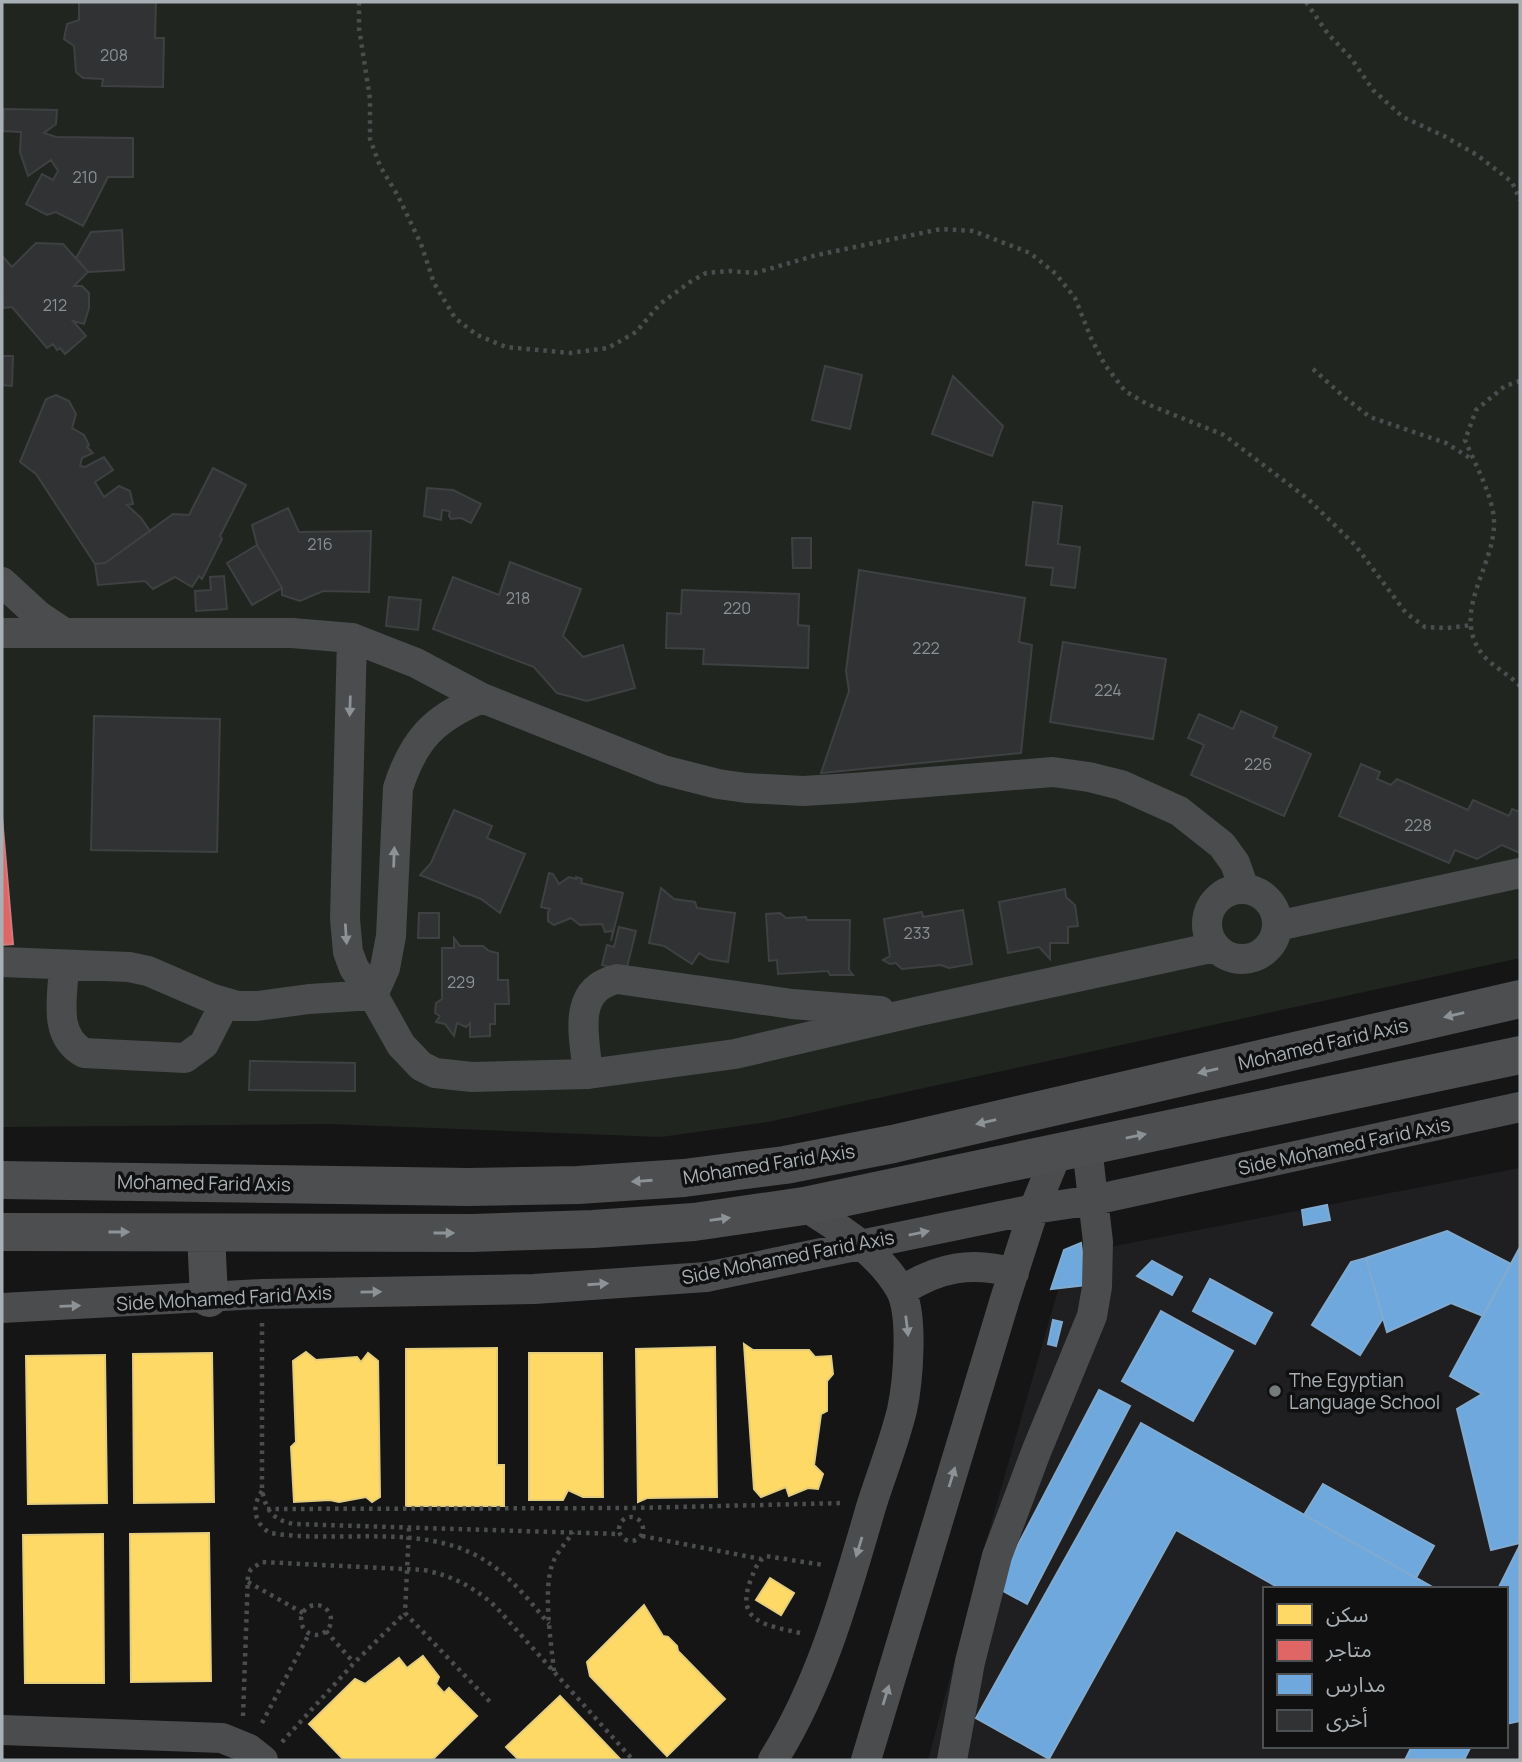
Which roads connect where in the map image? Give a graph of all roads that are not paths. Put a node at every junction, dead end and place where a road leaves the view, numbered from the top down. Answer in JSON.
{"nodes":[{"id":1,"x":2,"y":582,"type":"edge"},
{"id":2,"x":63,"y":632,"type":"junction"},
{"id":3,"x":2,"y":633,"type":"edge"},
{"id":4,"x":352,"y":638,"type":"junction"},
{"id":5,"x":482,"y":698,"type":"junction"},
{"id":6,"x":1520,"y":873,"type":"edge"},
{"id":7,"x":1244,"y":888,"type":"junction"},
{"id":8,"x":1277,"y":926,"type":"junction"},
{"id":9,"x":1215,"y":947,"type":"junction"},
{"id":10,"x":2,"y":962,"type":"edge"},
{"id":11,"x":64,"y":965,"type":"junction"},
{"id":12,"x":373,"y":995,"type":"junction"},
{"id":13,"x":1520,"y":999,"type":"edge"},
{"id":14,"x":225,"y":1003,"type":"junction"},
{"id":15,"x":915,"y":1012,"type":"junction"},
{"id":16,"x":1520,"y":1055,"type":"edge"},
{"id":17,"x":588,"y":1074,"type":"junction"},
{"id":18,"x":1520,"y":1108,"type":"edge"},
{"id":19,"x":1072,"y":1150,"type":"junction"},
{"id":20,"x":2,"y":1180,"type":"edge"},
{"id":21,"x":1094,"y":1200,"type":"junction"},
{"id":22,"x":804,"y":1206,"type":"junction"},
{"id":23,"x":1034,"y":1209,"type":"junction"},
{"id":24,"x":2,"y":1232,"type":"edge"},
{"id":25,"x":206,"y":1233,"type":"junction"},
{"id":26,"x":860,"y":1244,"type":"junction"},
{"id":27,"x":1014,"y":1273,"type":"junction"},
{"id":28,"x":902,"y":1291,"type":"junction"},
{"id":29,"x":209,"y":1298,"type":"junction"},
{"id":30,"x":2,"y":1308,"type":"edge"},
{"id":31,"x":2,"y":1730,"type":"edge"},
{"id":32,"x":257,"y":1751,"type":"edge"},
{"id":33,"x":774,"y":1760,"type":"edge"},
{"id":34,"x":866,"y":1760,"type":"edge"},
{"id":35,"x":951,"y":1760,"type":"edge"}],
"edges":[{"from":1,"to":2,"type":"street"},
{"from":2,"to":3,"type":"street"},
{"from":2,"to":4,"type":"street"},
{"from":4,"to":5,"type":"street"},
{"from":4,"to":12,"type":"street","one_way":true},
{"from":5,"to":7,"type":"street"},
{"from":12,"to":5,"type":"street","one_way":true},
{"from":6,"to":8,"type":"street"},
{"from":7,"to":8,"type":"street"},
{"from":7,"to":9,"type":"street"},
{"from":8,"to":9,"type":"street"},
{"from":9,"to":15,"type":"street"},
{"from":10,"to":11,"type":"street"},
{"from":11,"to":14,"type":"street"},
{"from":11,"to":14,"type":"street"},
{"from":12,"to":14,"type":"street"},
{"from":12,"to":17,"type":"street"},
{"from":13,"to":20,"type":"main road","name":"Mohamed Farid Axis","one_way":true},
{"from":15,"to":17,"type":"street"},
{"from":15,"to":17,"type":"street"},
{"from":19,"to":16,"type":"main road","one_way":true},
{"from":18,"to":21,"type":"street","name":"Side Mohamed Farid Axis"},
{"from":19,"to":21,"type":"street"},
{"from":19,"to":22,"type":"main road"},
{"from":19,"to":23,"type":"street"},
{"from":21,"to":23,"type":"street","name":"Side Mohamed Farid Axis"},
{"from":21,"to":35,"type":"street"},
{"from":25,"to":22,"type":"main road","one_way":true},
{"from":22,"to":26,"type":"street"},
{"from":26,"to":23,"type":"street","name":"Side Mohamed Farid Axis","one_way":true},
{"from":23,"to":27,"type":"street"},
{"from":24,"to":25,"type":"main road","one_way":true},
{"from":25,"to":29,"type":"main road"},
{"from":26,"to":28,"type":"street"},
{"from":29,"to":26,"type":"street","name":"Side Mohamed Farid Axis","one_way":true},
{"from":27,"to":28,"type":"street"},
{"from":34,"to":27,"type":"street","one_way":true},
{"from":28,"to":33,"type":"street","one_way":true},
{"from":30,"to":29,"type":"street","name":"Side Mohamed Farid Axis","one_way":true},
{"from":31,"to":32,"type":"street"}]}
